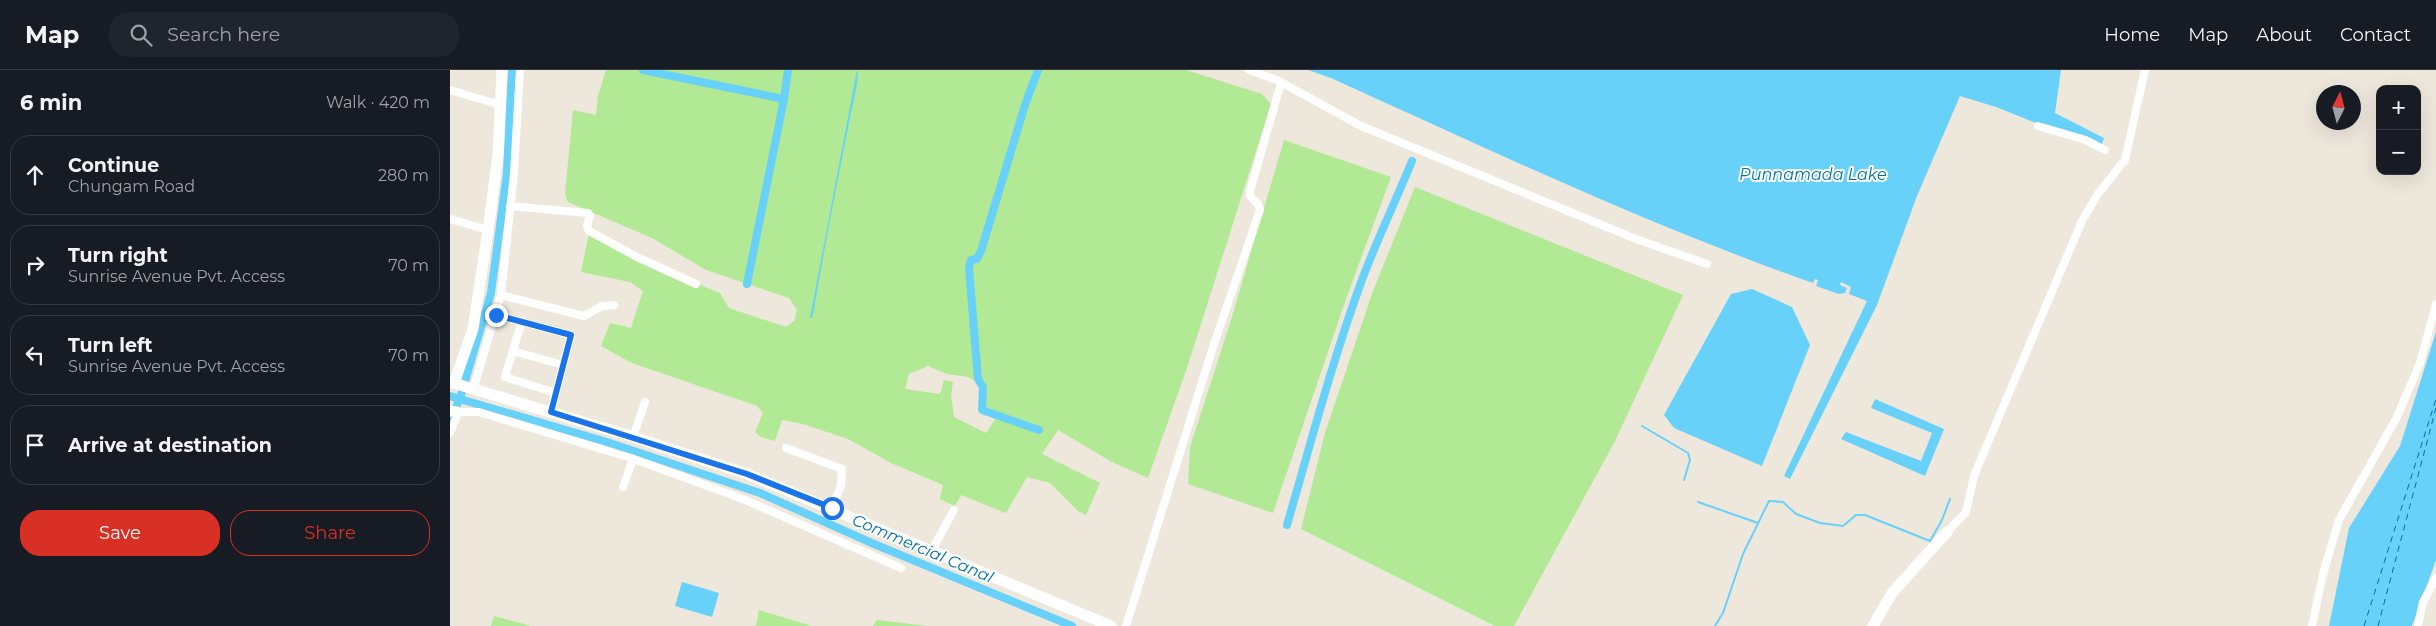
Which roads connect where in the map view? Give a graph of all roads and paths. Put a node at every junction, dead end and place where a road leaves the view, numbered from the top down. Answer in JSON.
{"nodes":[{"id":1,"x":502,"y":70,"type":"edge"},
{"id":2,"x":520,"y":70,"type":"edge"},
{"id":3,"x":1249,"y":70,"type":"edge"},
{"id":4,"x":2145,"y":70,"type":"edge"},
{"id":5,"x":1281,"y":83,"type":"junction"},
{"id":6,"x":450,"y":90,"type":"edge"},
{"id":7,"x":500,"y":105,"type":"junction"},
{"id":8,"x":2038,"y":126,"type":"dead end"},
{"id":9,"x":2105,"y":150,"type":"dead end"},
{"id":10,"x":510,"y":206,"type":"junction"},
{"id":11,"x":450,"y":219,"type":"edge"},
{"id":12,"x":488,"y":230,"type":"junction"},
{"id":13,"x":1707,"y":264,"type":"dead end"},
{"id":14,"x":696,"y":284,"type":"dead end"},
{"id":15,"x":501,"y":295,"type":"junction"},
{"id":16,"x":2436,"y":304,"type":"edge"},
{"id":17,"x":614,"y":305,"type":"dead end"},
{"id":18,"x":496,"y":315,"type":"junction"},
{"id":19,"x":522,"y":321,"type":"junction"},
{"id":20,"x":513,"y":351,"type":"junction"},
{"id":21,"x":563,"y":365,"type":"junction"},
{"id":22,"x":462,"y":386,"type":"edge"},
{"id":23,"x":556,"y":393,"type":"junction"},
{"id":24,"x":645,"y":402,"type":"dead end"},
{"id":25,"x":455,"y":412,"type":"edge"},
{"id":26,"x":551,"y":412,"type":"junction"},
{"id":27,"x":450,"y":433,"type":"edge"},
{"id":28,"x":633,"y":437,"type":"junction"},
{"id":29,"x":786,"y":448,"type":"dead end"},
{"id":30,"x":633,"y":459,"type":"junction"},
{"id":31,"x":623,"y":487,"type":"dead end"},
{"id":32,"x":832,"y":508,"type":"junction"},
{"id":33,"x":954,"y":510,"type":"dead end"},
{"id":34,"x":1947,"y":532,"type":"joint"},
{"id":35,"x":932,"y":550,"type":"junction"},
{"id":36,"x":901,"y":568,"type":"dead end"},
{"id":37,"x":2436,"y":578,"type":"edge"},
{"id":38,"x":1112,"y":626,"type":"edge"},
{"id":39,"x":1126,"y":626,"type":"edge"},
{"id":40,"x":1873,"y":626,"type":"edge"},
{"id":41,"x":2312,"y":626,"type":"edge"},
{"id":42,"x":2418,"y":626,"type":"edge"}],
"edges":[{"from":1,"to":7,"type":"main road"},
{"from":2,"to":10,"type":"street"},
{"from":3,"to":5,"type":"street"},
{"from":4,"to":34,"type":"street"},
{"from":5,"to":13,"type":"street"},
{"from":5,"to":39,"type":"street"},
{"from":6,"to":7,"type":"street"},
{"from":7,"to":12,"type":"main road"},
{"from":8,"to":9,"type":"street"},
{"from":10,"to":14,"type":"street"},
{"from":10,"to":15,"type":"street"},
{"from":11,"to":12,"type":"street"},
{"from":12,"to":22,"type":"main road"},
{"from":15,"to":17,"type":"street"},
{"from":15,"to":18,"type":"street"},
{"from":16,"to":41,"type":"street"},
{"from":18,"to":19,"type":"street"},
{"from":18,"to":22,"type":"street"},
{"from":19,"to":20,"type":"street"},
{"from":19,"to":21,"type":"street"},
{"from":20,"to":21,"type":"street"},
{"from":20,"to":23,"type":"street"},
{"from":21,"to":23,"type":"street"},
{"from":22,"to":26,"type":"main road"},
{"from":23,"to":26,"type":"street"},
{"from":24,"to":28,"type":"street"},
{"from":25,"to":27,"type":"street"},
{"from":25,"to":30,"type":"street"},
{"from":26,"to":28,"type":"main road"},
{"from":28,"to":32,"type":"main road"},
{"from":29,"to":32,"type":"street"},
{"from":30,"to":31,"type":"street"},
{"from":30,"to":36,"type":"street"},
{"from":32,"to":35,"type":"main road"},
{"from":33,"to":35,"type":"street"},
{"from":34,"to":40,"type":"main road"},
{"from":35,"to":38,"type":"main road"},
{"from":37,"to":42,"type":"street"}]}
